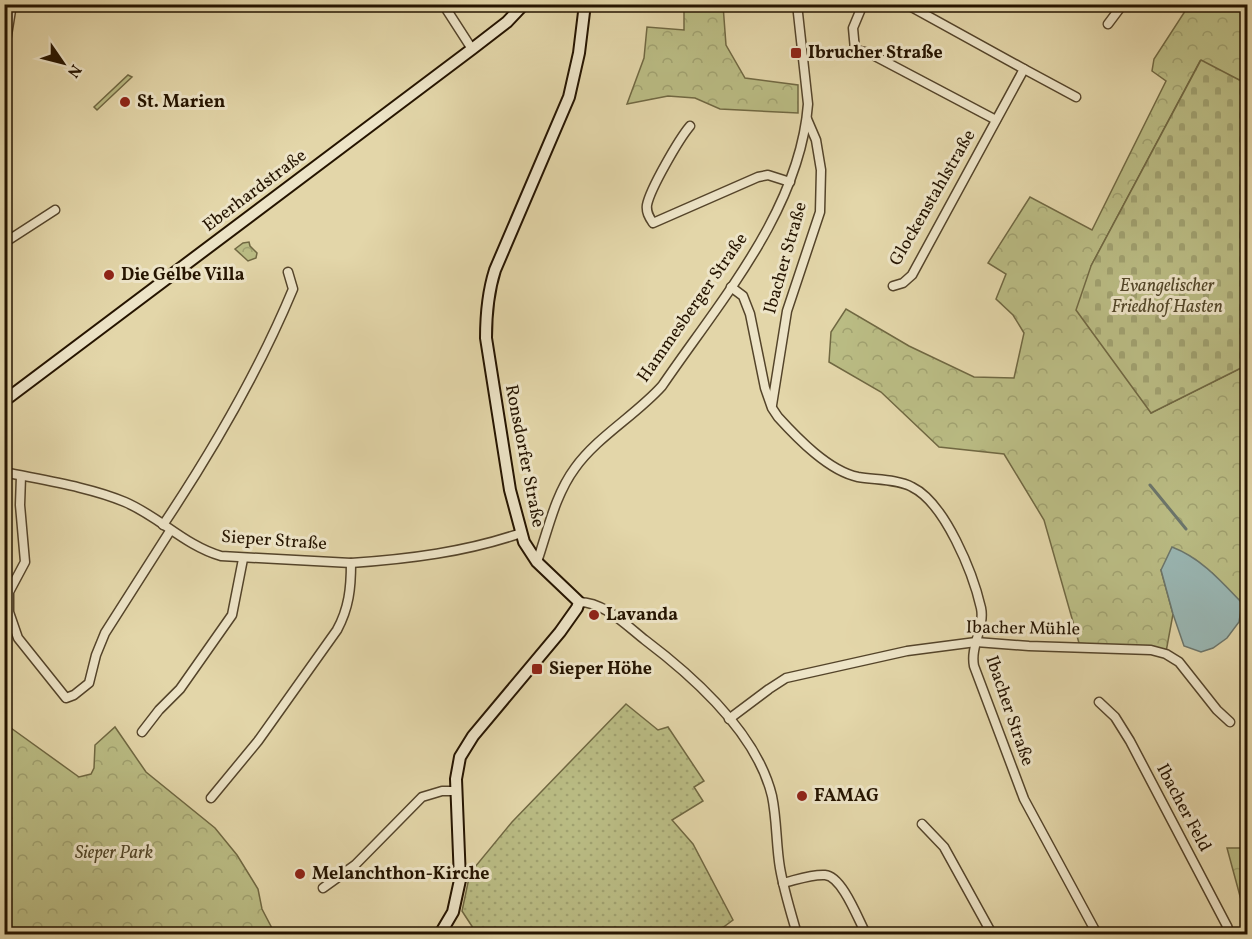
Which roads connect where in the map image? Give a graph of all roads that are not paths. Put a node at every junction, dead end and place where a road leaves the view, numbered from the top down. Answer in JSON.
{"nodes":[{"id":1,"x":12,"y":4,"type":"edge"},
{"id":2,"x":443,"y":4,"type":"edge"},
{"id":3,"x":524,"y":4,"type":"edge"},
{"id":4,"x":585,"y":4,"type":"edge"},
{"id":5,"x":797,"y":4,"type":"edge"},
{"id":6,"x":863,"y":4,"type":"edge"},
{"id":7,"x":906,"y":4,"type":"edge"},
{"id":8,"x":1123,"y":4,"type":"edge"},
{"id":9,"x":1108,"y":24,"type":"dead end"},
{"id":10,"x":472,"y":49,"type":"junction"},
{"id":11,"x":4,"y":54,"type":"edge"},
{"id":12,"x":1024,"y":69,"type":"junction"},
{"id":13,"x":1076,"y":96,"type":"dead end"},
{"id":14,"x":807,"y":119,"type":"junction"},
{"id":15,"x":996,"y":120,"type":"junction"},
{"id":16,"x":690,"y":126,"type":"dead end"},
{"id":17,"x":790,"y":182,"type":"junction"},
{"id":18,"x":55,"y":210,"type":"dead end"},
{"id":19,"x":4,"y":243,"type":"edge"},
{"id":20,"x":288,"y":272,"type":"dead end"},
{"id":21,"x":893,"y":286,"type":"dead end"},
{"id":22,"x":731,"y":287,"type":"junction"},
{"id":23,"x":4,"y":401,"type":"edge"},
{"id":24,"x":772,"y":408,"type":"junction"},
{"id":25,"x":4,"y":472,"type":"edge"},
{"id":26,"x":21,"y":476,"type":"junction"},
{"id":27,"x":166,"y":528,"type":"junction"},
{"id":28,"x":521,"y":532,"type":"junction"},
{"id":29,"x":243,"y":559,"type":"junction"},
{"id":30,"x":537,"y":562,"type":"junction"},
{"id":31,"x":351,"y":563,"type":"junction"},
{"id":32,"x":579,"y":602,"type":"junction"},
{"id":33,"x":976,"y":642,"type":"junction"},
{"id":34,"x":1099,"y":702,"type":"dead end"},
{"id":35,"x":729,"y":719,"type":"junction"},
{"id":36,"x":1230,"y":722,"type":"dead end"},
{"id":37,"x":142,"y":732,"type":"dead end"},
{"id":38,"x":456,"y":790,"type":"junction"},
{"id":39,"x":211,"y":798,"type":"dead end"},
{"id":40,"x":922,"y":824,"type":"dead end"},
{"id":41,"x":783,"y":883,"type":"junction"},
{"id":42,"x":323,"y":888,"type":"dead end"},
{"id":43,"x":440,"y":934,"type":"edge"},
{"id":44,"x":797,"y":934,"type":"edge"},
{"id":45,"x":866,"y":934,"type":"edge"},
{"id":46,"x":992,"y":934,"type":"edge"},
{"id":47,"x":1098,"y":934,"type":"edge"},
{"id":48,"x":1230,"y":934,"type":"edge"}],
"edges":[{"from":1,"to":11,"type":"street"},
{"from":2,"to":10,"type":"street"},
{"from":3,"to":10,"type":"main road","name":"Eberhardstraße"},
{"from":4,"to":28,"type":"main road","name":"Ronsdorfer Straße"},
{"from":5,"to":14,"type":"street","name":"Hammesberger Straße"},
{"from":6,"to":15,"type":"street","name":"Glockenstahlstraße"},
{"from":7,"to":12,"type":"street"},
{"from":8,"to":9,"type":"street"},
{"from":10,"to":23,"type":"main road","name":"Eberhardstraße"},
{"from":12,"to":13,"type":"street"},
{"from":12,"to":15,"type":"street","name":"Glockenstahlstraße"},
{"from":14,"to":17,"type":"street","name":"Hammesberger Straße"},
{"from":14,"to":24,"type":"street","name":"Ibacher Straße"},
{"from":15,"to":21,"type":"street","name":"Glockenstahlstraße"},
{"from":16,"to":17,"type":"street"},
{"from":17,"to":22,"type":"street","name":"Hammesberger Straße"},
{"from":18,"to":19,"type":"street"},
{"from":20,"to":27,"type":"street"},
{"from":22,"to":24,"type":"street","name":"Ibacher Straße"},
{"from":22,"to":30,"type":"street","name":"Hammesberger Straße"},
{"from":24,"to":33,"type":"street","name":"Ibacher Straße"},
{"from":25,"to":26,"type":"street","name":"Sieper Straße"},
{"from":26,"to":27,"type":"street","name":"Sieper Straße"},
{"from":26,"to":27,"type":"street"},
{"from":27,"to":29,"type":"street","name":"Sieper Straße"},
{"from":28,"to":30,"type":"main road","name":"Ronsdorfer Straße"},
{"from":28,"to":31,"type":"street","name":"Sieper Straße"},
{"from":29,"to":31,"type":"street","name":"Sieper Straße"},
{"from":29,"to":37,"type":"street"},
{"from":30,"to":32,"type":"main road","name":"Ronsdorfer Straße"},
{"from":31,"to":39,"type":"street"},
{"from":32,"to":35,"type":"street"},
{"from":32,"to":38,"type":"main road"},
{"from":33,"to":35,"type":"street","name":"Ibacher Mühle"},
{"from":33,"to":36,"type":"street","name":"Ibacher Mühle"},
{"from":33,"to":47,"type":"street","name":"Ibacher Straße"},
{"from":34,"to":48,"type":"street","name":"Ibacher Feld"},
{"from":35,"to":41,"type":"street"},
{"from":38,"to":42,"type":"street"},
{"from":38,"to":43,"type":"main road"},
{"from":40,"to":46,"type":"street"},
{"from":41,"to":44,"type":"street"},
{"from":41,"to":45,"type":"street"}]}
